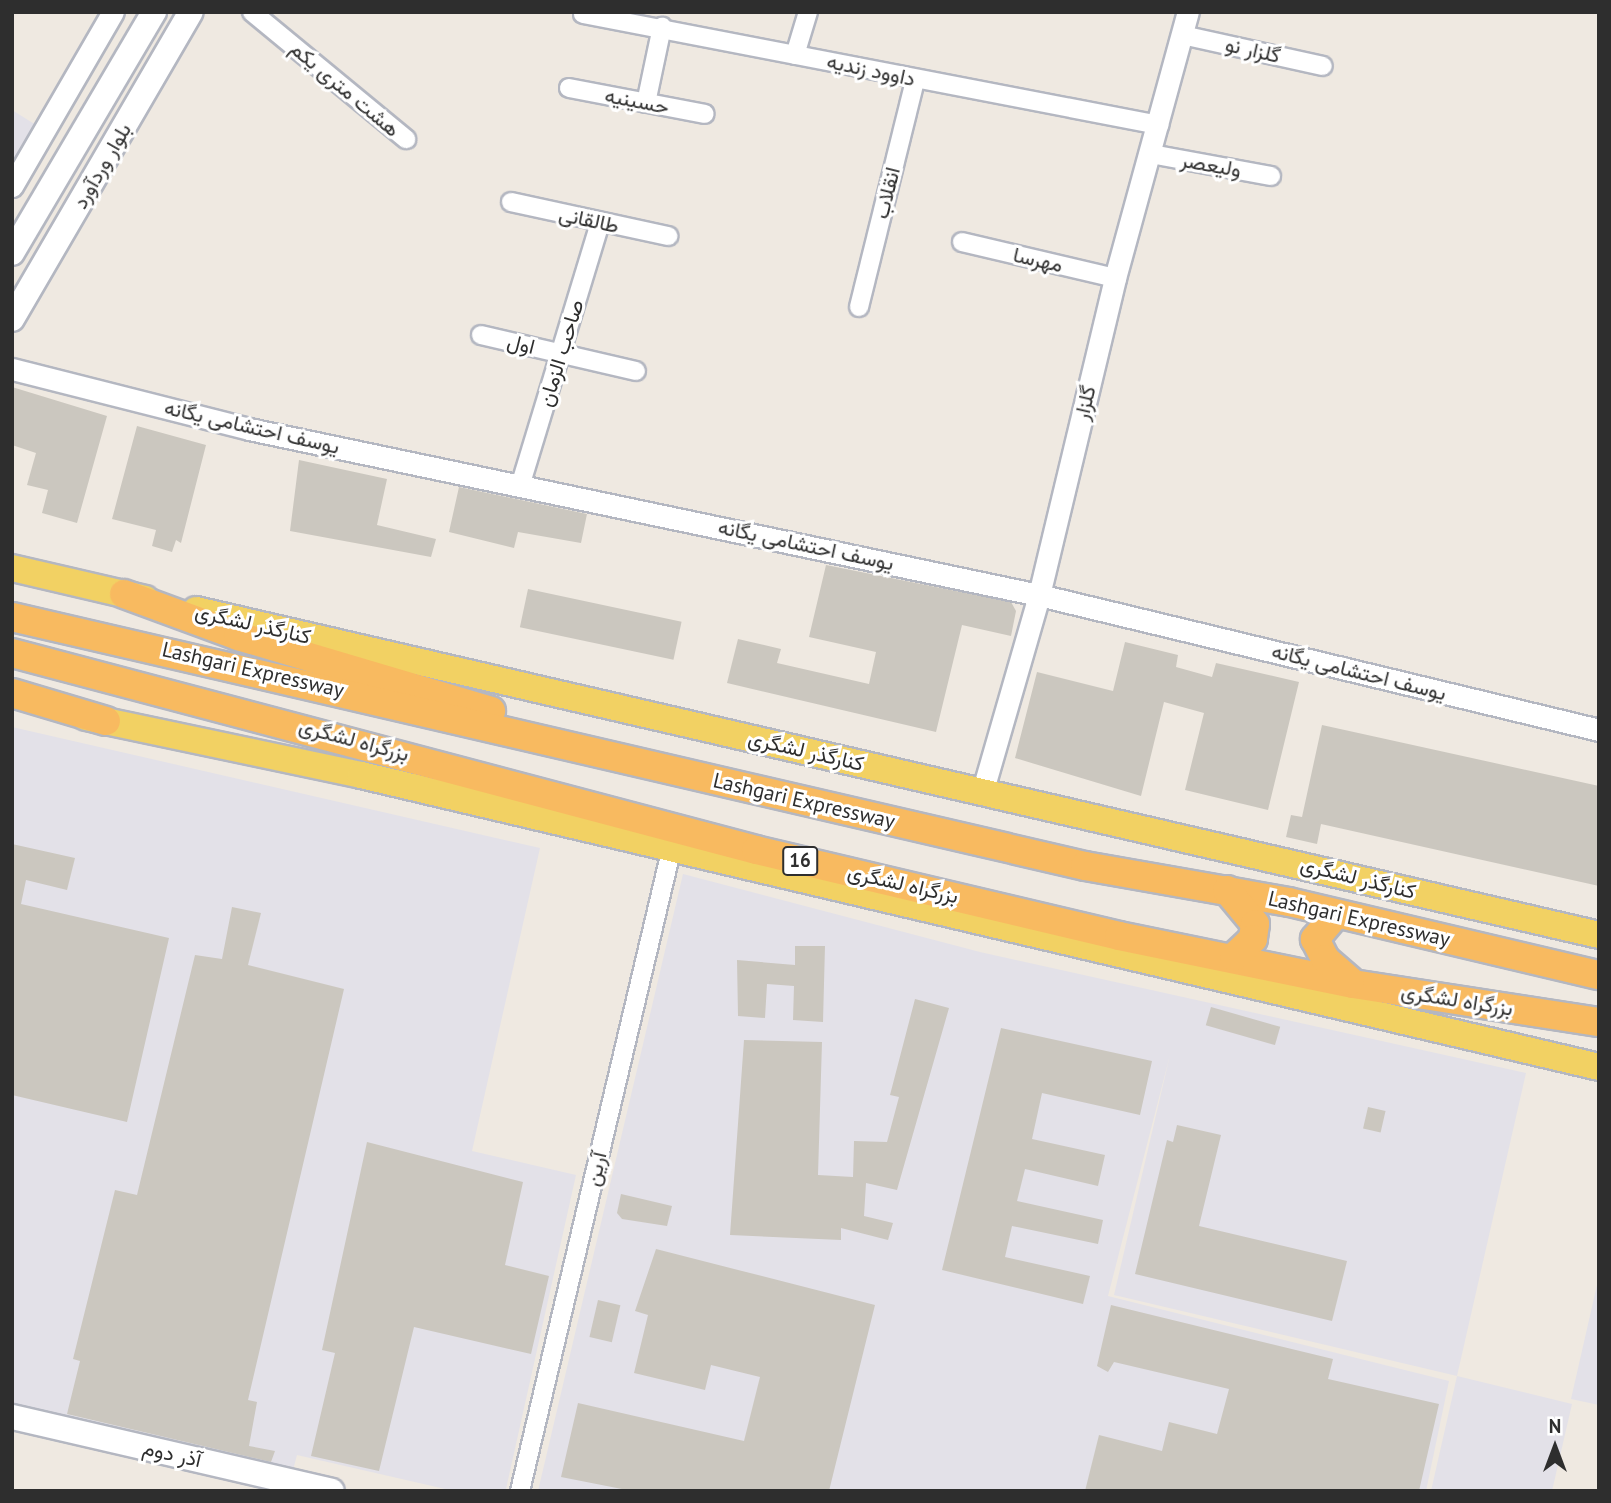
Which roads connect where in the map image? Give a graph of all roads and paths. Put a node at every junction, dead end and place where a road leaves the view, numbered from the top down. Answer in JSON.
{"nodes":[{"id":1,"x":113,"y":12,"type":"edge"},
{"id":2,"x":154,"y":12,"type":"edge"},
{"id":3,"x":191,"y":12,"type":"edge"},
{"id":4,"x":252,"y":12,"type":"edge"},
{"id":5,"x":808,"y":12,"type":"edge"},
{"id":6,"x":1188,"y":12,"type":"edge"},
{"id":7,"x":583,"y":14,"type":"edge"},
{"id":8,"x":662,"y":27,"type":"junction"},
{"id":9,"x":1182,"y":35,"type":"junction"},
{"id":10,"x":794,"y":55,"type":"junction"},
{"id":11,"x":1323,"y":66,"type":"dead end"},
{"id":12,"x":915,"y":80,"type":"junction"},
{"id":13,"x":569,"y":88,"type":"dead end"},
{"id":14,"x":646,"y":103,"type":"junction"},
{"id":15,"x":705,"y":114,"type":"dead end"},
{"id":16,"x":1159,"y":125,"type":"junction"},
{"id":17,"x":406,"y":139,"type":"dead end"},
{"id":18,"x":1152,"y":154,"type":"junction"},
{"id":19,"x":1271,"y":176,"type":"dead end"},
{"id":20,"x":12,"y":187,"type":"edge"},
{"id":21,"x":511,"y":202,"type":"dead end"},
{"id":22,"x":600,"y":223,"type":"junction"},
{"id":23,"x":668,"y":236,"type":"dead end"},
{"id":24,"x":962,"y":242,"type":"dead end"},
{"id":25,"x":12,"y":253,"type":"edge"},
{"id":26,"x":1115,"y":278,"type":"junction"},
{"id":27,"x":859,"y":307,"type":"dead end"},
{"id":28,"x":12,"y":319,"type":"edge"},
{"id":29,"x":481,"y":335,"type":"dead end"},
{"id":30,"x":560,"y":354,"type":"junction"},
{"id":31,"x":12,"y":369,"type":"edge"},
{"id":32,"x":636,"y":371,"type":"dead end"},
{"id":33,"x":521,"y":483,"type":"junction"},
{"id":34,"x":12,"y":568,"type":"edge"},
{"id":35,"x":124,"y":594,"type":"junction"},
{"id":36,"x":1039,"y":595,"type":"junction"},
{"id":37,"x":12,"y":617,"type":"edge"},
{"id":38,"x":12,"y":653,"type":"edge"},
{"id":39,"x":12,"y":693,"type":"edge"},
{"id":40,"x":12,"y":702,"type":"edge"},
{"id":41,"x":106,"y":721,"type":"junction"},
{"id":42,"x":1599,"y":730,"type":"edge"},
{"id":43,"x":580,"y":750,"type":"junction"},
{"id":44,"x":982,"y":793,"type":"junction"},
{"id":45,"x":672,"y":847,"type":"junction"},
{"id":46,"x":1227,"y":890,"type":"junction"},
{"id":47,"x":1336,"y":914,"type":"junction"},
{"id":48,"x":1599,"y":936,"type":"edge"},
{"id":49,"x":1234,"y":957,"type":"junction"},
{"id":50,"x":1599,"y":975,"type":"edge"},
{"id":51,"x":1353,"y":984,"type":"junction"},
{"id":52,"x":1599,"y":1022,"type":"edge"},
{"id":53,"x":1599,"y":1067,"type":"edge"},
{"id":54,"x":12,"y":1417,"type":"edge"},
{"id":55,"x":332,"y":1491,"type":"edge"},
{"id":56,"x":520,"y":1491,"type":"edge"}],
"edges":[{"from":1,"to":20,"type":"street"},
{"from":2,"to":25,"type":"main road","name":"بلوار وردآورد"},
{"from":3,"to":28,"type":"main road","name":"بلوار وردآورد"},
{"from":4,"to":17,"type":"street","name":"هشت متری یکم"},
{"from":5,"to":10,"type":"street"},
{"from":6,"to":9,"type":"street","name":"گلزار"},
{"from":7,"to":8,"type":"street","name":"داوود زندیه"},
{"from":8,"to":10,"type":"street","name":"داوود زندیه"},
{"from":8,"to":14,"type":"street"},
{"from":9,"to":11,"type":"street","name":"گلزار نو"},
{"from":9,"to":16,"type":"street","name":"گلزار"},
{"from":10,"to":12,"type":"street","name":"داوود زندیه"},
{"from":12,"to":16,"type":"street","name":"داوود زندیه"},
{"from":12,"to":27,"type":"street","name":"انقلاب"},
{"from":13,"to":14,"type":"street","name":"حسینیه"},
{"from":14,"to":15,"type":"street","name":"حسینیه"},
{"from":16,"to":18,"type":"street","name":"گلزار"},
{"from":18,"to":19,"type":"street","name":"ولیعصر"},
{"from":18,"to":26,"type":"street","name":"گلزار"},
{"from":21,"to":22,"type":"street","name":"طالقانی"},
{"from":22,"to":23,"type":"street","name":"طالقانی"},
{"from":22,"to":30,"type":"street","name":"صاحب الزمان"},
{"from":24,"to":26,"type":"street","name":"مهرسا"},
{"from":26,"to":36,"type":"street","name":"گلزار"},
{"from":29,"to":30,"type":"street","name":"اول"},
{"from":30,"to":32,"type":"street","name":"اول"},
{"from":30,"to":33,"type":"street","name":"صاحب الزمان"},
{"from":31,"to":33,"type":"street","name":"یوسف احتشامی یگانه"},
{"from":33,"to":36,"type":"street","name":"یوسف احتشامی یگانه"},
{"from":34,"to":35,"type":"main road","name":"کنارگذر لشگری"},
{"from":35,"to":43,"type":"highway"},
{"from":35,"to":44,"type":"main road","name":"کنارگذر لشگری"},
{"from":36,"to":42,"type":"street","name":"یوسف احتشامی یگانه"},
{"from":36,"to":44,"type":"street","name":"گلزار"},
{"from":37,"to":43,"type":"highway","name":"Lashgari Expressway"},
{"from":38,"to":49,"type":"highway","name":"بزرگراه لشگری","number":"16"},
{"from":39,"to":41,"type":"highway"},
{"from":40,"to":41,"type":"main road"},
{"from":41,"to":45,"type":"main road"},
{"from":43,"to":46,"type":"highway","name":"Lashgari Expressway"},
{"from":44,"to":48,"type":"main road","name":"کنارگذر لشگری"},
{"from":45,"to":53,"type":"main road"},
{"from":45,"to":56,"type":"street","name":"آرین"},
{"from":46,"to":47,"type":"highway","name":"Lashgari Expressway"},
{"from":46,"to":49,"type":"highway"},
{"from":47,"to":50,"type":"highway","name":"Lashgari Expressway"},
{"from":47,"to":51,"type":"highway"},
{"from":49,"to":51,"type":"highway","name":"بزرگراه لشگری","number":"16"},
{"from":51,"to":52,"type":"highway","name":"بزرگراه لشگری","number":"16"},
{"from":54,"to":55,"type":"main road","name":"آذر دوم"}]}
